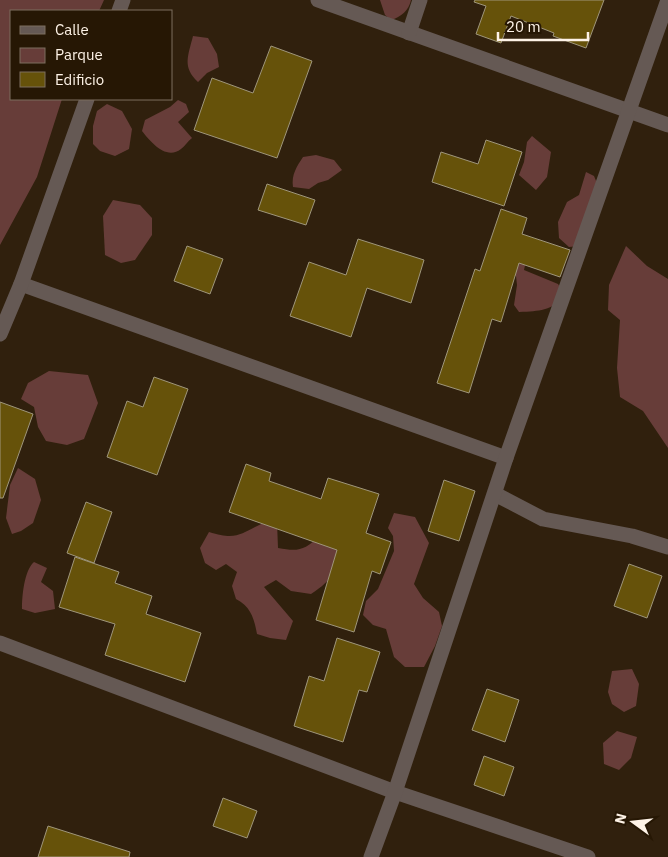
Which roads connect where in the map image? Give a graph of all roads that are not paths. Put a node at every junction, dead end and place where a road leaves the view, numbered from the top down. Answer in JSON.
{"nodes":[{"id":1,"x":318,"y":0,"type":"edge"},
{"id":2,"x":420,"y":0,"type":"edge"},
{"id":3,"x":668,"y":0,"type":"edge"},
{"id":4,"x":408,"y":32,"type":"junction"},
{"id":5,"x":88,"y":100,"type":"edge"},
{"id":6,"x":629,"y":111,"type":"junction"},
{"id":7,"x":668,"y":125,"type":"edge"},
{"id":8,"x":21,"y":284,"type":"junction"},
{"id":9,"x":0,"y":334,"type":"edge"},
{"id":10,"x":506,"y":458,"type":"junction"},
{"id":11,"x":494,"y":494,"type":"junction"},
{"id":12,"x":668,"y":547,"type":"edge"},
{"id":13,"x":0,"y":644,"type":"edge"},
{"id":14,"x":395,"y":792,"type":"junction"},
{"id":15,"x":372,"y":857,"type":"edge"},
{"id":16,"x":588,"y":857,"type":"edge"}],
"edges":[{"from":1,"to":4,"type":"street"},
{"from":2,"to":4,"type":"street"},
{"from":3,"to":6,"type":"street"},
{"from":4,"to":6,"type":"street"},
{"from":5,"to":8,"type":"street"},
{"from":6,"to":7,"type":"street"},
{"from":6,"to":10,"type":"street"},
{"from":8,"to":9,"type":"street"},
{"from":8,"to":10,"type":"street"},
{"from":10,"to":11,"type":"street"},
{"from":11,"to":12,"type":"street"},
{"from":11,"to":14,"type":"street"},
{"from":13,"to":14,"type":"street"},
{"from":14,"to":15,"type":"street"},
{"from":14,"to":16,"type":"street"}]}
